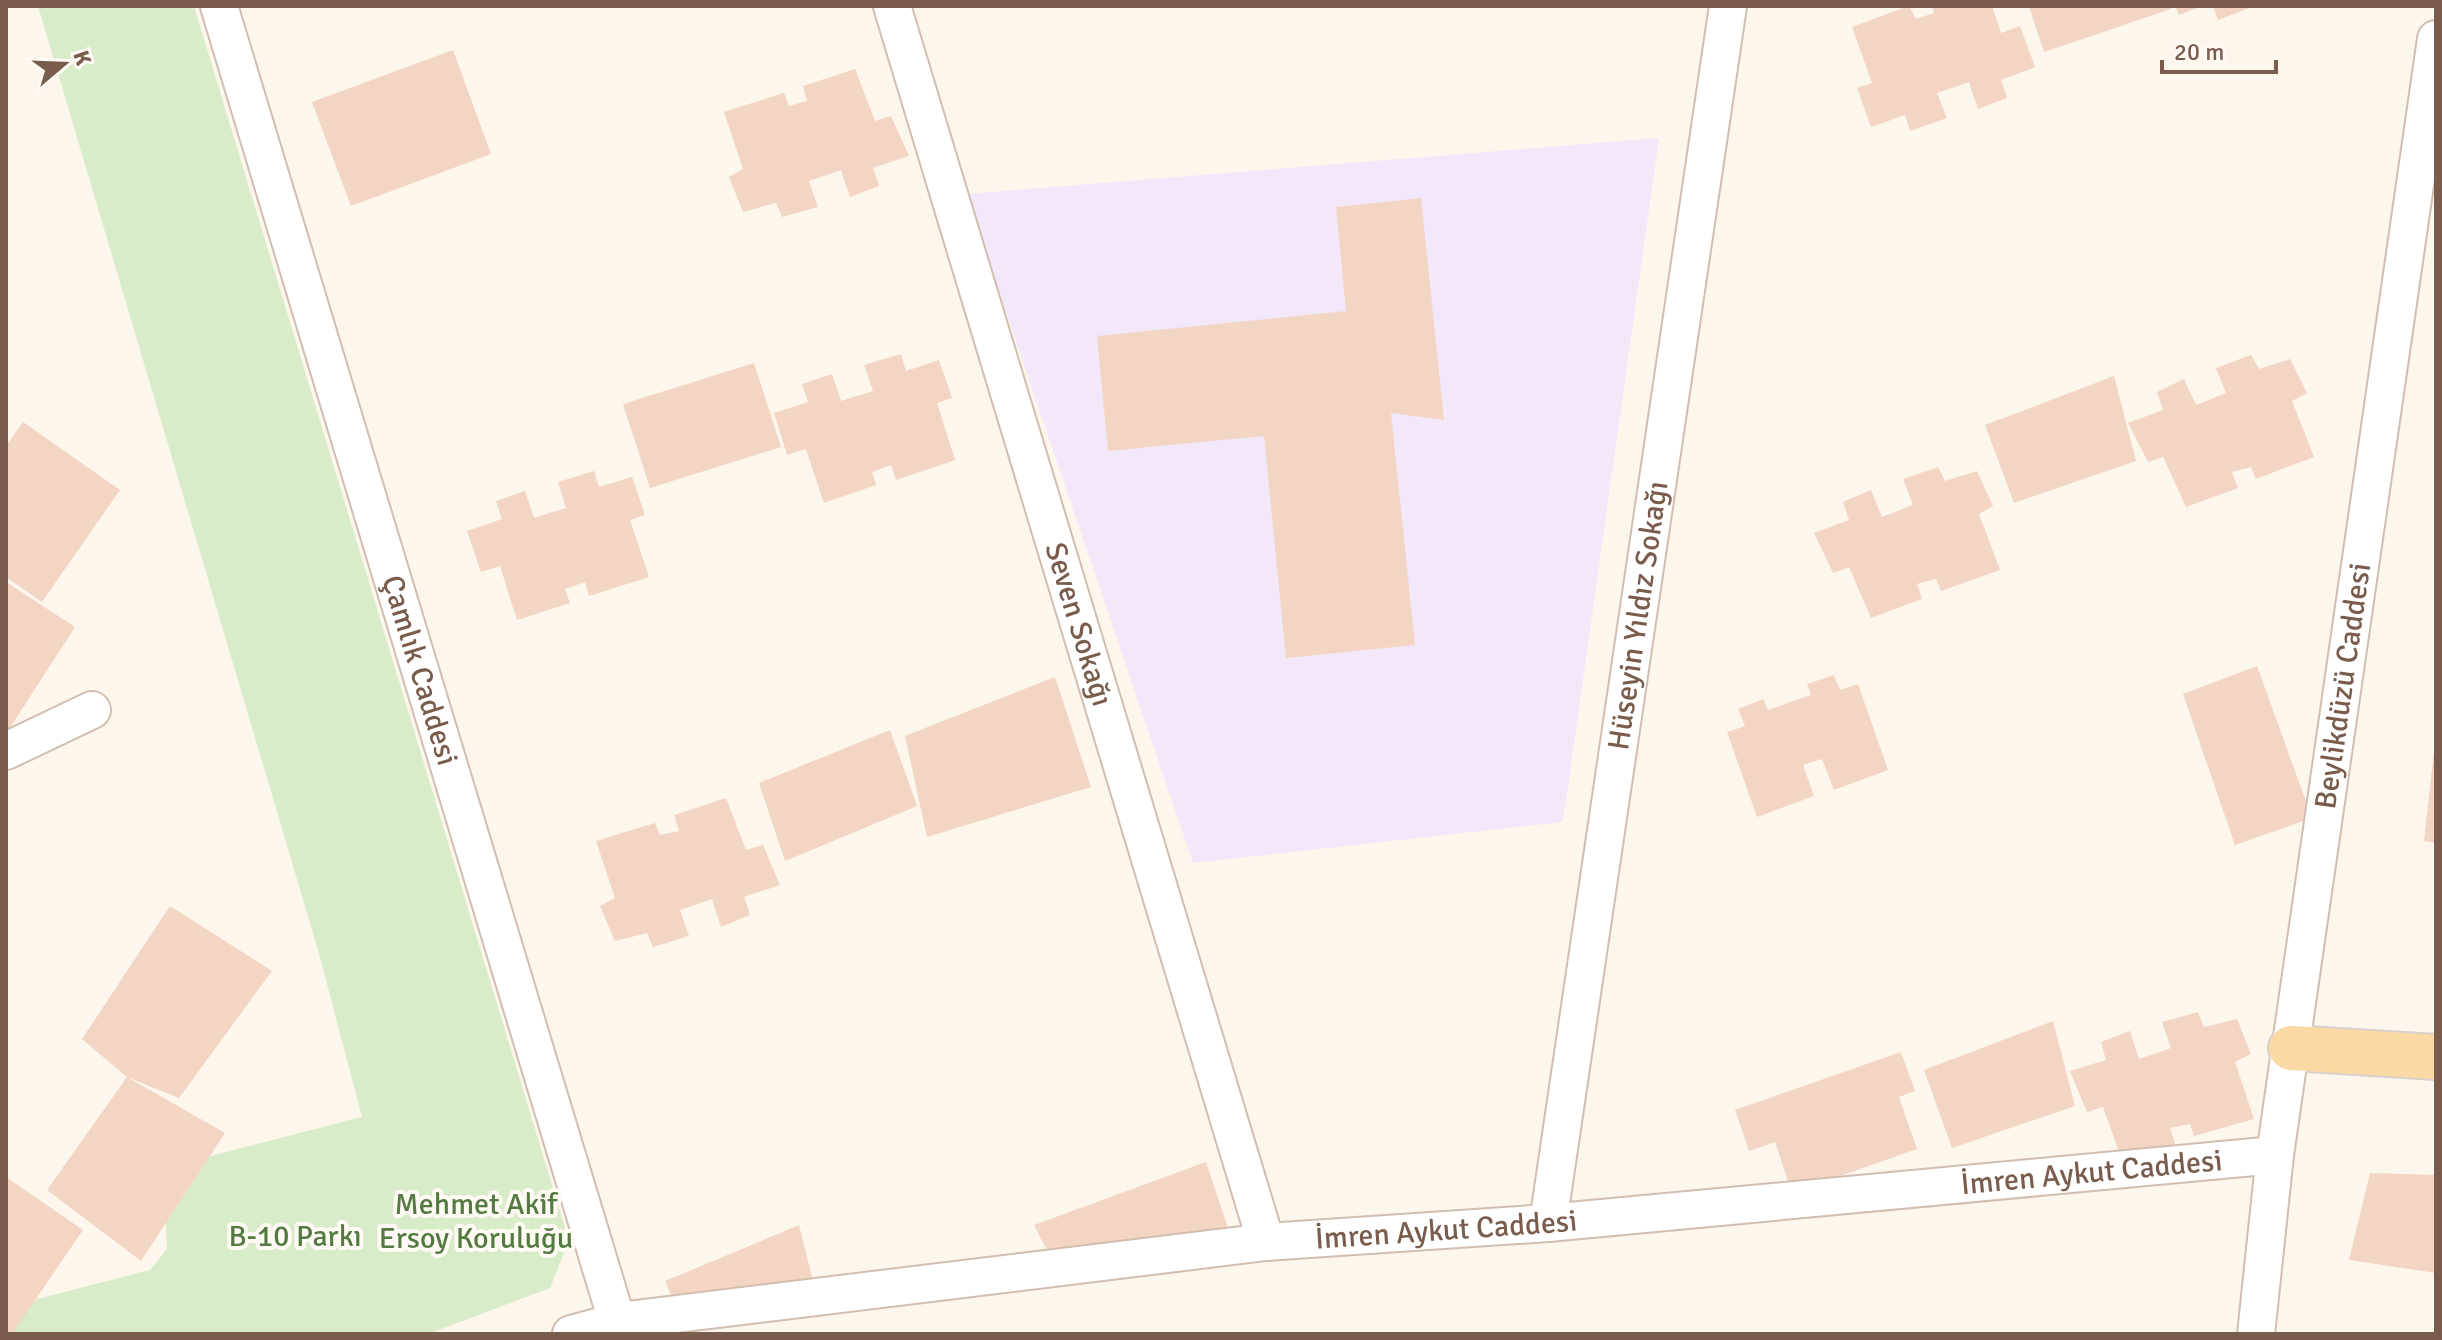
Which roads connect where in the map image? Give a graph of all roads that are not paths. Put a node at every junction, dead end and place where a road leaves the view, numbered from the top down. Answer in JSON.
{"nodes":[{"id":1,"x":219,"y":6,"type":"edge"},
{"id":2,"x":892,"y":6,"type":"edge"},
{"id":3,"x":1728,"y":6,"type":"edge"},
{"id":4,"x":2436,"y":39,"type":"edge"},
{"id":5,"x":92,"y":710,"type":"dead end"},
{"id":6,"x":6,"y":751,"type":"edge"},
{"id":7,"x":2291,"y":1048,"type":"junction"},
{"id":8,"x":2436,"y":1057,"type":"edge"},
{"id":9,"x":2275,"y":1155,"type":"junction"},
{"id":10,"x":1548,"y":1223,"type":"junction"},
{"id":11,"x":1266,"y":1242,"type":"junction"},
{"id":12,"x":620,"y":1327,"type":"edge"},
{"id":13,"x":571,"y":1334,"type":"edge"},
{"id":14,"x":2256,"y":1334,"type":"edge"}],
"edges":[{"from":1,"to":12,"type":"street","name":"Çamlık Caddesi"},
{"from":2,"to":11,"type":"street","name":"Seven Sokağı"},
{"from":3,"to":10,"type":"street","name":"Hüseyin Yıldız Sokağı"},
{"from":4,"to":7,"type":"street","name":"Beylikdüzü Caddesi"},
{"from":5,"to":6,"type":"street"},
{"from":7,"to":8,"type":"main road"},
{"from":7,"to":9,"type":"street","name":"Beylikdüzü Caddesi"},
{"from":9,"to":10,"type":"street","name":"İmren Aykut Caddesi"},
{"from":9,"to":14,"type":"street","name":"Beylikdüzü Caddesi"},
{"from":10,"to":11,"type":"street","name":"İmren Aykut Caddesi"},
{"from":11,"to":12,"type":"street","name":"İmren Aykut Caddesi"},
{"from":12,"to":13,"type":"street","name":"İmren Aykut Caddesi"}]}
